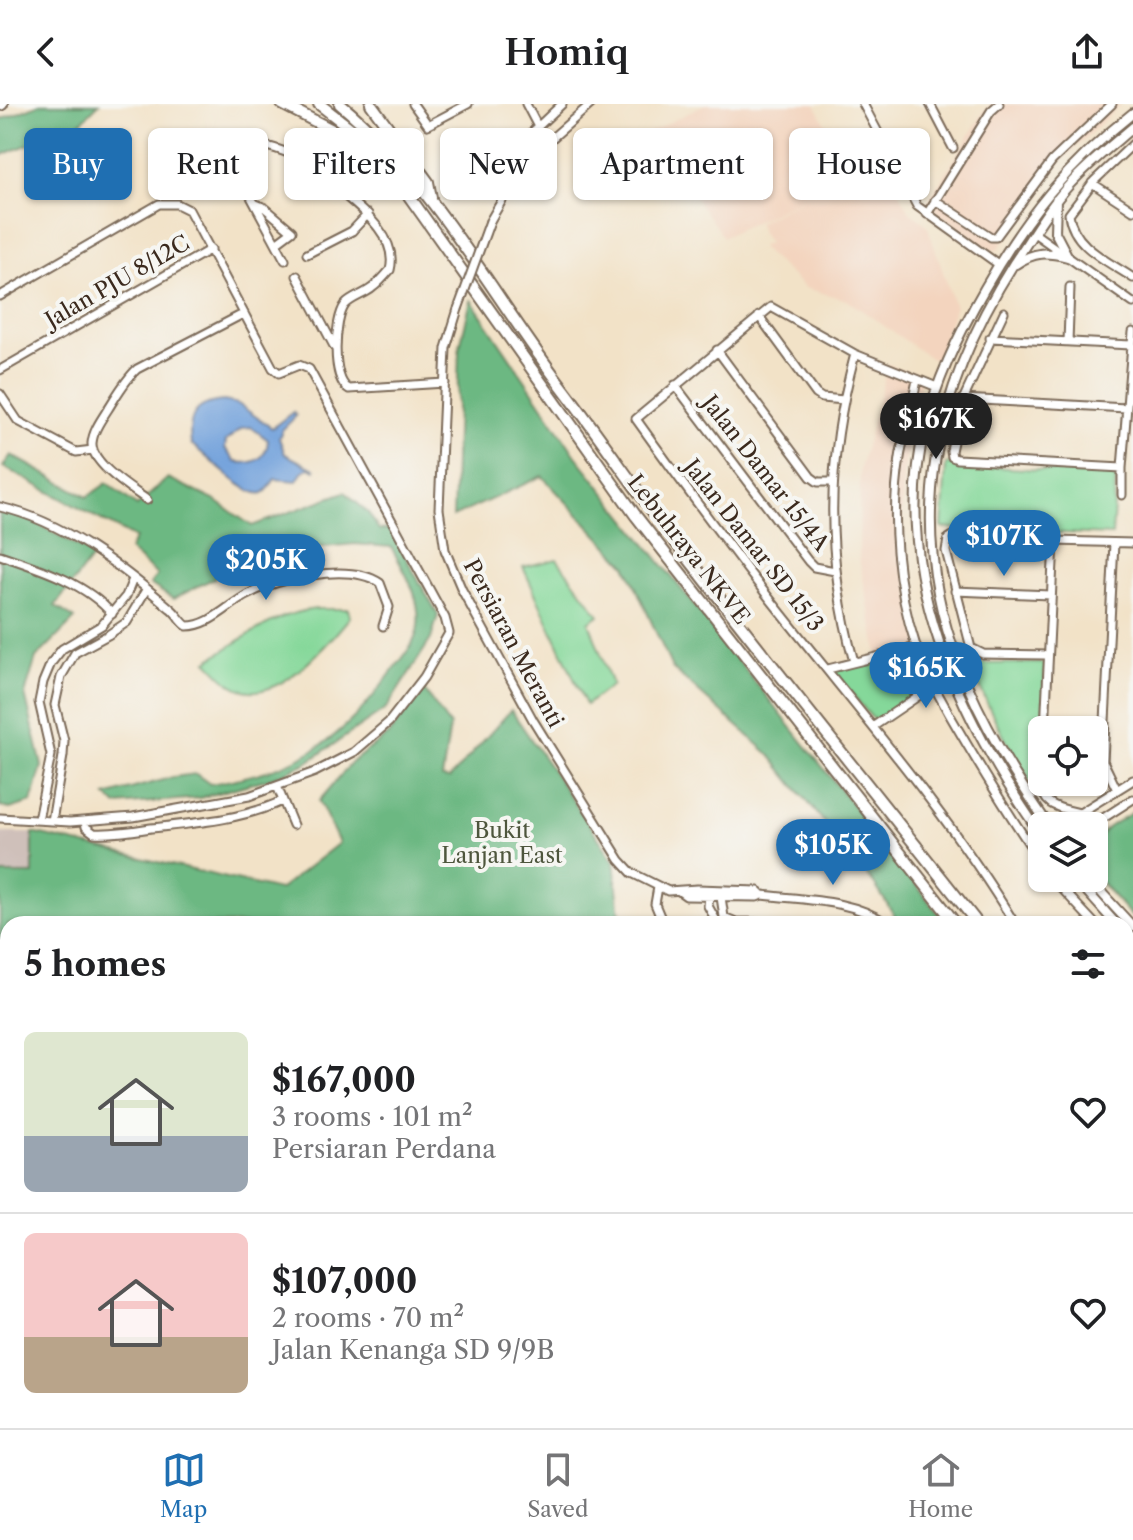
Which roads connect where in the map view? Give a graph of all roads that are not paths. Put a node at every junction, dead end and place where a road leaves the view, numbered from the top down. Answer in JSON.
{"nodes":[{"id":1,"x":282,"y":104,"type":"edge"},
{"id":2,"x":319,"y":104,"type":"edge"},
{"id":3,"x":340,"y":104,"type":"edge"},
{"id":4,"x":371,"y":104,"type":"edge"},
{"id":5,"x":413,"y":104,"type":"edge"},
{"id":6,"x":468,"y":104,"type":"edge"},
{"id":7,"x":526,"y":104,"type":"edge"},
{"id":8,"x":562,"y":104,"type":"edge"},
{"id":9,"x":591,"y":104,"type":"edge"},
{"id":10,"x":863,"y":104,"type":"edge"},
{"id":11,"x":930,"y":104,"type":"edge"},
{"id":12,"x":999,"y":104,"type":"edge"},
{"id":13,"x":1112,"y":104,"type":"edge"},
{"id":14,"x":1133,"y":113,"type":"edge"},
{"id":15,"x":538,"y":127,"type":"joint"},
{"id":16,"x":1133,"y":127,"type":"edge"},
{"id":17,"x":328,"y":128,"type":"edge"},
{"id":18,"x":350,"y":128,"type":"edge"},
{"id":19,"x":1133,"y":144,"type":"edge"},
{"id":20,"x":268,"y":148,"type":"edge"},
{"id":21,"x":953,"y":148,"type":"dead end"},
{"id":22,"x":1092,"y":183,"type":"junction"},
{"id":23,"x":1047,"y":193,"type":"junction"},
{"id":24,"x":252,"y":200,"type":"edge"},
{"id":25,"x":412,"y":200,"type":"edge"},
{"id":26,"x":935,"y":200,"type":"junction"},
{"id":27,"x":1056,"y":200,"type":"junction"},
{"id":28,"x":432,"y":203,"type":"junction"},
{"id":29,"x":254,"y":204,"type":"junction"},
{"id":30,"x":1133,"y":210,"type":"edge"},
{"id":31,"x":368,"y":214,"type":"junction"},
{"id":32,"x":927,"y":214,"type":"junction"},
{"id":33,"x":1034,"y":233,"type":"junction"},
{"id":34,"x":276,"y":243,"type":"junction"},
{"id":35,"x":211,"y":249,"type":"junction"},
{"id":36,"x":307,"y":254,"type":"dead end"},
{"id":37,"x":1068,"y":257,"type":"junction"},
{"id":38,"x":285,"y":260,"type":"dead end"},
{"id":39,"x":1001,"y":261,"type":"junction"},
{"id":40,"x":1012,"y":267,"type":"junction"},
{"id":41,"x":297,"y":276,"type":"dead end"},
{"id":42,"x":1133,"y":278,"type":"edge"},
{"id":43,"x":1070,"y":287,"type":"dead end"},
{"id":44,"x":0,"y":296,"type":"edge"},
{"id":45,"x":1133,"y":303,"type":"edge"},
{"id":46,"x":1004,"y":312,"type":"dead end"},
{"id":47,"x":243,"y":314,"type":"junction"},
{"id":48,"x":759,"y":316,"type":"junction"},
{"id":49,"x":1132,"y":333,"type":"edge"},
{"id":50,"x":990,"y":338,"type":"junction"},
{"id":51,"x":1068,"y":342,"type":"junction"},
{"id":52,"x":1131,"y":345,"type":"junction"},
{"id":53,"x":336,"y":350,"type":"junction"},
{"id":54,"x":717,"y":350,"type":"junction"},
{"id":55,"x":855,"y":354,"type":"junction"},
{"id":56,"x":0,"y":370,"type":"edge"},
{"id":57,"x":917,"y":380,"type":"junction"},
{"id":58,"x":445,"y":383,"type":"junction"},
{"id":59,"x":675,"y":385,"type":"junction"},
{"id":60,"x":937,"y":387,"type":"junction"},
{"id":61,"x":0,"y":394,"type":"edge"},
{"id":62,"x":963,"y":399,"type":"junction"},
{"id":63,"x":844,"y":400,"type":"junction"},
{"id":64,"x":1126,"y":408,"type":"junction"},
{"id":65,"x":93,"y":450,"type":"junction"},
{"id":66,"x":1122,"y":468,"type":"junction"},
{"id":67,"x":832,"y":482,"type":"junction"},
{"id":68,"x":1122,"y":495,"type":"dead end"},
{"id":69,"x":147,"y":500,"type":"dead end"},
{"id":70,"x":0,"y":507,"type":"edge"},
{"id":71,"x":1054,"y":541,"type":"junction"},
{"id":72,"x":1114,"y":543,"type":"junction"},
{"id":73,"x":1133,"y":543,"type":"edge"},
{"id":74,"x":0,"y":555,"type":"edge"},
{"id":75,"x":932,"y":557,"type":"junction"},
{"id":76,"x":920,"y":558,"type":"junction"},
{"id":77,"x":835,"y":571,"type":"junction"},
{"id":78,"x":133,"y":579,"type":"junction"},
{"id":79,"x":146,"y":590,"type":"junction"},
{"id":80,"x":955,"y":591,"type":"junction"},
{"id":81,"x":1051,"y":595,"type":"junction"},
{"id":82,"x":112,"y":614,"type":"junction"},
{"id":83,"x":102,"y":625,"type":"junction"},
{"id":84,"x":383,"y":626,"type":"dead end"},
{"id":85,"x":108,"y":635,"type":"junction"},
{"id":86,"x":916,"y":647,"type":"junction"},
{"id":87,"x":1047,"y":655,"type":"junction"},
{"id":88,"x":854,"y":662,"type":"junction"},
{"id":89,"x":960,"y":668,"type":"junction"},
{"id":90,"x":828,"y":669,"type":"junction"},
{"id":91,"x":950,"y":675,"type":"junction"},
{"id":92,"x":933,"y":687,"type":"junction"},
{"id":93,"x":1045,"y":716,"type":"edge"},
{"id":94,"x":874,"y":726,"type":"junction"},
{"id":95,"x":1133,"y":780,"type":"edge"},
{"id":96,"x":277,"y":786,"type":"junction"},
{"id":97,"x":1117,"y":790,"type":"junction"},
{"id":98,"x":1044,"y":796,"type":"edge"},
{"id":99,"x":1107,"y":796,"type":"edge"},
{"id":100,"x":1108,"y":796,"type":"edge"},
{"id":101,"x":1133,"y":799,"type":"edge"},
{"id":102,"x":282,"y":801,"type":"junction"},
{"id":103,"x":1040,"y":812,"type":"edge"},
{"id":104,"x":1028,"y":815,"type":"edge"},
{"id":105,"x":1108,"y":815,"type":"edge"},
{"id":106,"x":0,"y":818,"type":"edge"},
{"id":107,"x":38,"y":820,"type":"junction"},
{"id":108,"x":52,"y":821,"type":"junction"},
{"id":109,"x":85,"y":821,"type":"junction"},
{"id":110,"x":293,"y":825,"type":"dead end"},
{"id":111,"x":1028,"y":843,"type":"edge"},
{"id":112,"x":658,"y":887,"type":"junction"},
{"id":113,"x":697,"y":889,"type":"junction"},
{"id":114,"x":734,"y":890,"type":"junction"},
{"id":115,"x":679,"y":891,"type":"junction"},
{"id":116,"x":1065,"y":892,"type":"edge"},
{"id":117,"x":1087,"y":892,"type":"edge"},
{"id":118,"x":1101,"y":892,"type":"edge"},
{"id":119,"x":762,"y":895,"type":"junction"},
{"id":120,"x":714,"y":896,"type":"junction"},
{"id":121,"x":660,"y":916,"type":"edge"},
{"id":122,"x":713,"y":916,"type":"edge"},
{"id":123,"x":724,"y":916,"type":"edge"},
{"id":124,"x":876,"y":916,"type":"edge"},
{"id":125,"x":950,"y":916,"type":"edge"},
{"id":126,"x":972,"y":916,"type":"edge"},
{"id":127,"x":1010,"y":916,"type":"edge"},
{"id":128,"x":1088,"y":916,"type":"edge"},
{"id":129,"x":1108,"y":916,"type":"edge"},
{"id":130,"x":1123,"y":916,"type":"edge"}],
"edges":[{"from":1,"to":17,"type":"highway"},
{"from":2,"to":18,"type":"highway"},
{"from":3,"to":28,"type":"highway"},
{"from":4,"to":28,"type":"highway"},
{"from":5,"to":6,"type":"street"},
{"from":7,"to":15,"type":"street"},
{"from":8,"to":15,"type":"street"},
{"from":9,"to":58,"type":"street","name":"Persiaran Meranti","bridge":true},
{"from":10,"to":32,"type":"street"},
{"from":11,"to":21,"type":"street"},
{"from":12,"to":26,"type":"street"},
{"from":13,"to":26,"type":"street"},
{"from":14,"to":23,"type":"main road"},
{"from":16,"to":27,"type":"main road"},
{"from":19,"to":22,"type":"street"},
{"from":20,"to":31,"type":"street"},
{"from":22,"to":30,"type":"street"},
{"from":22,"to":42,"type":"street"},
{"from":23,"to":33,"type":"main road"},
{"from":23,"to":39,"type":"main road"},
{"from":24,"to":29,"type":"street"},
{"from":25,"to":125,"type":"highway","name":"Lebuhraya NKVE"},
{"from":26,"to":32,"type":"street"},
{"from":27,"to":33,"type":"main road"},
{"from":27,"to":37,"type":"main road"},
{"from":28,"to":126,"type":"highway","name":"Lebuhraya NKVE"},
{"from":29,"to":34,"type":"street"},
{"from":29,"to":34,"type":"street"},
{"from":31,"to":36,"type":"street"},
{"from":31,"to":53,"type":"street"},
{"from":32,"to":39,"type":"street"},
{"from":33,"to":37,"type":"street"},
{"from":33,"to":39,"type":"main road"},
{"from":33,"to":40,"type":"main road"},
{"from":34,"to":38,"type":"street"},
{"from":35,"to":44,"type":"street"},
{"from":35,"to":47,"type":"street"},
{"from":35,"to":56,"type":"street","name":"Jalan PJU 8/12C"},
{"from":37,"to":40,"type":"main road"},
{"from":37,"to":45,"type":"street"},
{"from":39,"to":60,"type":"main road"},
{"from":40,"to":75,"type":"main road"},
{"from":41,"to":53,"type":"street"},
{"from":43,"to":51,"type":"street"},
{"from":46,"to":50,"type":"street"},
{"from":47,"to":65,"type":"street"},
{"from":47,"to":96,"type":"street"},
{"from":48,"to":54,"type":"street"},
{"from":48,"to":55,"type":"street"},
{"from":48,"to":63,"type":"street"},
{"from":49,"to":52,"type":"street"},
{"from":50,"to":51,"type":"street"},
{"from":50,"to":62,"type":"street"},
{"from":51,"to":52,"type":"street"},
{"from":52,"to":64,"type":"street"},
{"from":53,"to":58,"type":"street"},
{"from":54,"to":59,"type":"street"},
{"from":54,"to":67,"type":"street"},
{"from":55,"to":57,"type":"street"},
{"from":55,"to":63,"type":"street"},
{"from":57,"to":60,"type":"street"},
{"from":57,"to":86,"type":"street"},
{"from":58,"to":112,"type":"street","name":"Persiaran Meranti"},
{"from":59,"to":77,"type":"street","name":"Jalan Damar 15/4A"},
{"from":59,"to":90,"type":"street","name":"Jalan Damar SD 15/3"},
{"from":60,"to":76,"type":"main road"},
{"from":61,"to":65,"type":"street"},
{"from":62,"to":64,"type":"street"},
{"from":62,"to":66,"type":"street"},
{"from":63,"to":67,"type":"street"},
{"from":64,"to":66,"type":"street"},
{"from":65,"to":69,"type":"street"},
{"from":66,"to":68,"type":"street"},
{"from":67,"to":77,"type":"street"},
{"from":70,"to":78,"type":"street"},
{"from":71,"to":72,"type":"street"},
{"from":71,"to":80,"type":"street"},
{"from":71,"to":81,"type":"street"},
{"from":72,"to":73,"type":"street"},
{"from":72,"to":97,"type":"street"},
{"from":74,"to":82,"type":"street"},
{"from":75,"to":76,"type":"main road"},
{"from":75,"to":89,"type":"main road"},
{"from":76,"to":91,"type":"main road"},
{"from":77,"to":88,"type":"street"},
{"from":78,"to":79,"type":"street"},
{"from":78,"to":82,"type":"street"},
{"from":79,"to":84,"type":"street"},
{"from":79,"to":85,"type":"street"},
{"from":80,"to":81,"type":"street"},
{"from":80,"to":87,"type":"street"},
{"from":81,"to":87,"type":"street"},
{"from":82,"to":83,"type":"street"},
{"from":83,"to":85,"type":"street"},
{"from":83,"to":107,"type":"street"},
{"from":85,"to":108,"type":"street"},
{"from":86,"to":88,"type":"street"},
{"from":86,"to":92,"type":"street"},
{"from":87,"to":93,"type":"street"},
{"from":88,"to":90,"type":"street"},
{"from":89,"to":91,"type":"street"},
{"from":89,"to":103,"type":"main road"},
{"from":90,"to":94,"type":"street","name":"Jalan Damar SD 15/3"},
{"from":91,"to":92,"type":"street"},
{"from":91,"to":104,"type":"main road"},
{"from":92,"to":94,"type":"street"},
{"from":92,"to":111,"type":"street"},
{"from":94,"to":127,"type":"street","name":"Jalan Damar SD 15/3"},
{"from":95,"to":97,"type":"street"},
{"from":96,"to":102,"type":"street"},
{"from":96,"to":109,"type":"street"},
{"from":97,"to":100,"type":"street"},
{"from":98,"to":99,"type":"street"},
{"from":101,"to":105,"type":"street"},
{"from":102,"to":109,"type":"street"},
{"from":102,"to":110,"type":"street"},
{"from":106,"to":107,"type":"street"},
{"from":107,"to":108,"type":"street"},
{"from":108,"to":109,"type":"street"},
{"from":112,"to":115,"type":"street","name":"Persiaran Meranti"},
{"from":112,"to":121,"type":"street"},
{"from":113,"to":114,"type":"street","name":"Persiaran Meranti"},
{"from":113,"to":115,"type":"street","name":"Persiaran Meranti"},
{"from":113,"to":120,"type":"street"},
{"from":114,"to":119,"type":"street","name":"Persiaran Meranti"},
{"from":114,"to":120,"type":"street"},
{"from":115,"to":120,"type":"street","name":"Persiaran Meranti"},
{"from":116,"to":128,"type":"street"},
{"from":117,"to":129,"type":"main road"},
{"from":118,"to":130,"type":"main road"},
{"from":119,"to":120,"type":"street","name":"Persiaran Meranti"},
{"from":119,"to":124,"type":"street","name":"Persiaran Meranti"},
{"from":120,"to":122,"type":"street"},
{"from":120,"to":123,"type":"street"}]}
